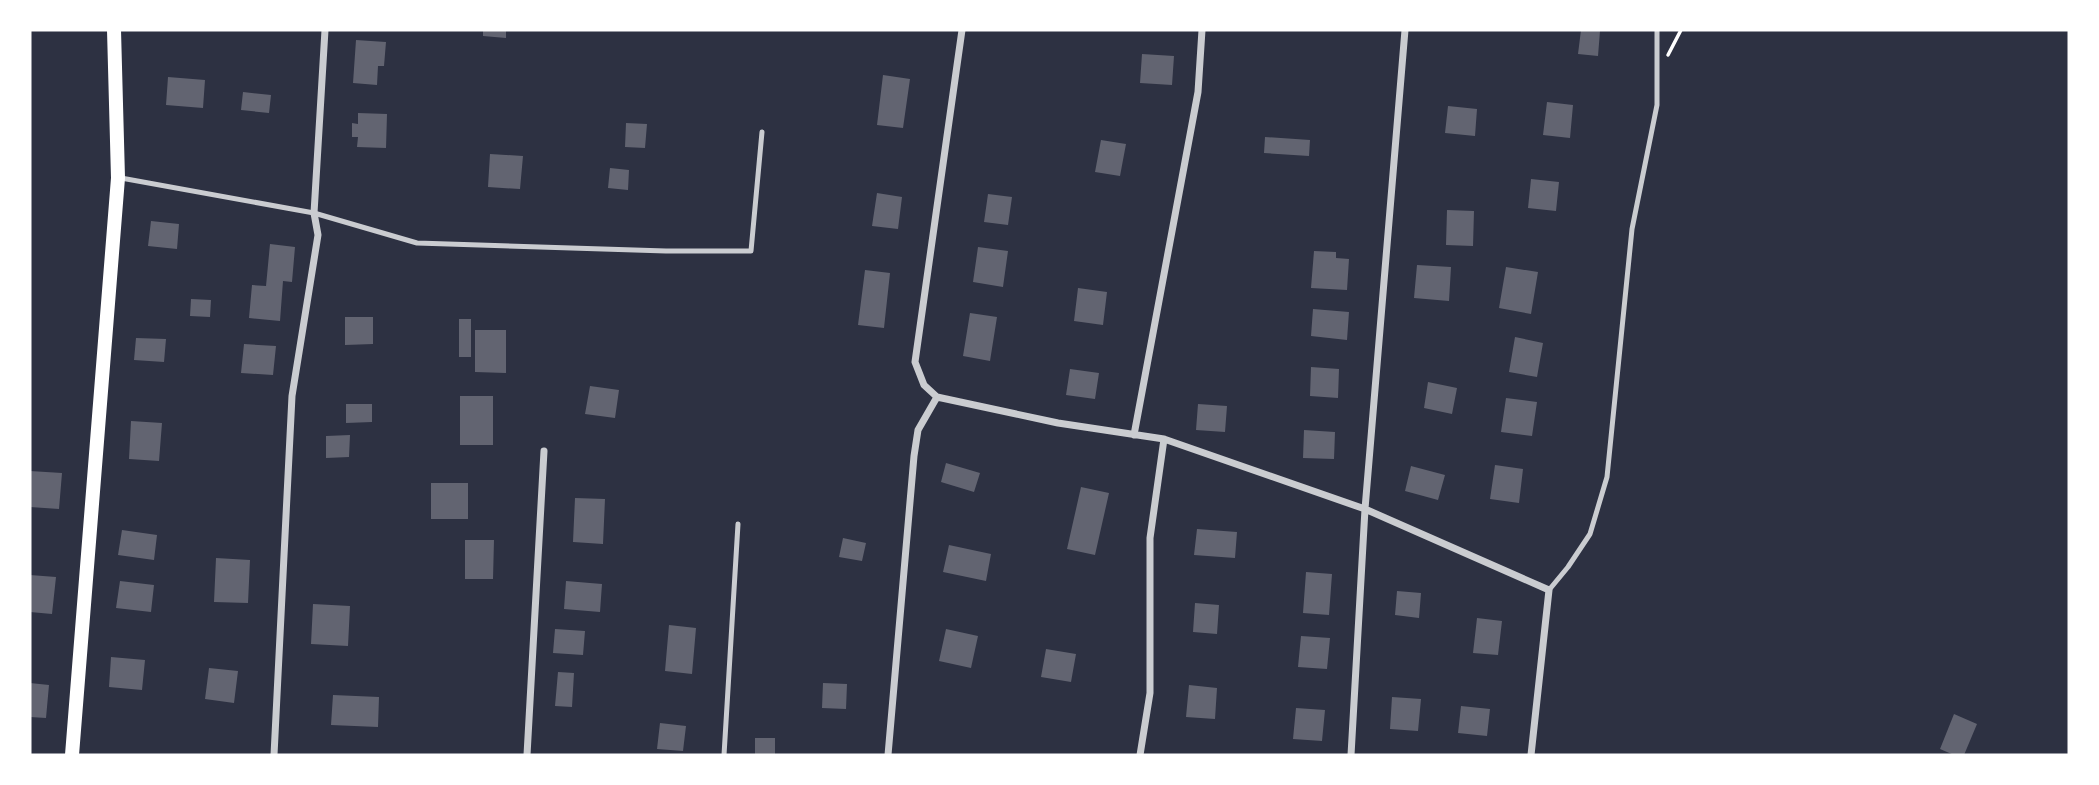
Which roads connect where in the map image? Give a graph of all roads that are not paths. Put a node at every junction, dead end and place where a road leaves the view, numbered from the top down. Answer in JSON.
{"nodes":[{"id":1,"x":114,"y":30,"type":"edge"},
{"id":2,"x":325,"y":30,"type":"edge"},
{"id":3,"x":962,"y":30,"type":"edge"},
{"id":4,"x":1202,"y":30,"type":"edge"},
{"id":5,"x":1405,"y":30,"type":"edge"},
{"id":6,"x":1657,"y":30,"type":"edge"},
{"id":7,"x":762,"y":132,"type":"dead end"},
{"id":8,"x":118,"y":178,"type":"junction"},
{"id":9,"x":314,"y":213,"type":"junction"},
{"id":10,"x":937,"y":397,"type":"junction"},
{"id":11,"x":1134,"y":435,"type":"junction"},
{"id":12,"x":1164,"y":439,"type":"junction"},
{"id":13,"x":544,"y":451,"type":"dead end"},
{"id":14,"x":1364,"y":509,"type":"junction"},
{"id":15,"x":737,"y":524,"type":"dead end"},
{"id":16,"x":1549,"y":590,"type":"junction"},
{"id":17,"x":72,"y":755,"type":"edge"},
{"id":18,"x":274,"y":755,"type":"edge"},
{"id":19,"x":527,"y":755,"type":"edge"},
{"id":20,"x":724,"y":755,"type":"edge"},
{"id":21,"x":888,"y":755,"type":"edge"},
{"id":22,"x":1140,"y":755,"type":"edge"},
{"id":23,"x":1351,"y":755,"type":"edge"},
{"id":24,"x":1531,"y":755,"type":"edge"}],
"edges":[{"from":1,"to":8,"type":"main road"},
{"from":2,"to":9,"type":"street"},
{"from":3,"to":10,"type":"street"},
{"from":4,"to":11,"type":"street"},
{"from":5,"to":14,"type":"street"},
{"from":6,"to":16,"type":"lane"},
{"from":7,"to":9,"type":"lane"},
{"from":8,"to":9,"type":"lane"},
{"from":8,"to":17,"type":"main road"},
{"from":9,"to":18,"type":"street"},
{"from":10,"to":11,"type":"street"},
{"from":10,"to":21,"type":"street"},
{"from":11,"to":12,"type":"street"},
{"from":12,"to":14,"type":"street"},
{"from":12,"to":22,"type":"street"},
{"from":13,"to":19,"type":"street"},
{"from":14,"to":16,"type":"street"},
{"from":14,"to":23,"type":"street"},
{"from":15,"to":20,"type":"lane"},
{"from":16,"to":24,"type":"street"}]}
